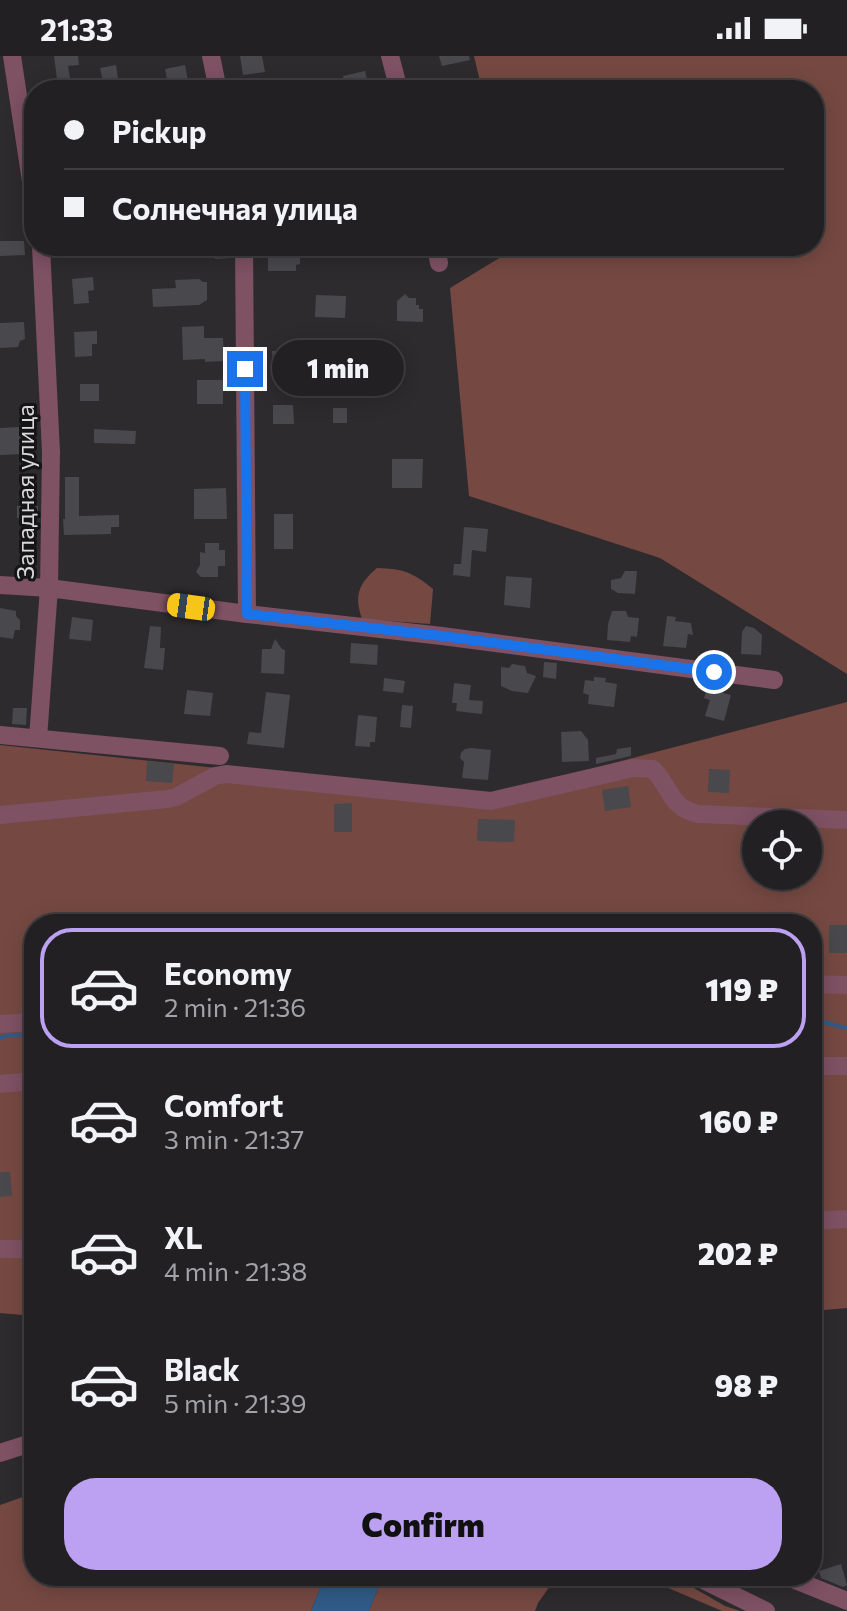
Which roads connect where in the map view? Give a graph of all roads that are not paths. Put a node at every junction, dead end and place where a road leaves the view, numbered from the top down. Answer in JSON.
{"nodes":[{"id":1,"x":12,"y":56,"type":"edge"},
{"id":2,"x":211,"y":56,"type":"edge"},
{"id":3,"x":390,"y":56,"type":"edge"},
{"id":4,"x":216,"y":80,"type":"edge"},
{"id":5,"x":396,"y":80,"type":"edge"},
{"id":6,"x":24,"y":135,"type":"edge"},
{"id":7,"x":41,"y":256,"type":"edge"},
{"id":8,"x":244,"y":256,"type":"edge"},
{"id":9,"x":0,"y":585,"type":"edge"},
{"id":10,"x":49,"y":588,"type":"junction"},
{"id":11,"x":247,"y":614,"type":"junction"},
{"id":12,"x":774,"y":680,"type":"dead end"},
{"id":13,"x":0,"y":735,"type":"edge"},
{"id":14,"x":38,"y":738,"type":"junction"},
{"id":15,"x":220,"y":756,"type":"dead end"},
{"id":16,"x":0,"y":815,"type":"edge"},
{"id":17,"x":847,"y":820,"type":"edge"},
{"id":18,"x":822,"y":984,"type":"edge"},
{"id":19,"x":847,"y":985,"type":"edge"},
{"id":20,"x":24,"y":1023,"type":"edge"},
{"id":21,"x":0,"y":1024,"type":"edge"},
{"id":22,"x":822,"y":1066,"type":"edge"},
{"id":23,"x":847,"y":1066,"type":"edge"},
{"id":24,"x":24,"y":1082,"type":"edge"},
{"id":25,"x":0,"y":1084,"type":"edge"},
{"id":26,"x":847,"y":1219,"type":"edge"},
{"id":27,"x":822,"y":1220,"type":"edge"},
{"id":28,"x":0,"y":1249,"type":"edge"},
{"id":29,"x":24,"y":1249,"type":"edge"},
{"id":30,"x":24,"y":1445,"type":"edge"},
{"id":31,"x":0,"y":1453,"type":"edge"},
{"id":32,"x":715,"y":1586,"type":"edge"},
{"id":33,"x":810,"y":1586,"type":"edge"},
{"id":34,"x":847,"y":1601,"type":"edge"},
{"id":35,"x":766,"y":1611,"type":"edge"}],
"edges":[{"from":1,"to":6,"type":"street"},
{"from":2,"to":4,"type":"street"},
{"from":3,"to":5,"type":"street"},
{"from":7,"to":10,"type":"street","name":"Западная улица"},
{"from":8,"to":11,"type":"street"},
{"from":9,"to":10,"type":"street"},
{"from":10,"to":11,"type":"street"},
{"from":10,"to":14,"type":"street","name":"Западная улица"},
{"from":11,"to":12,"type":"street"},
{"from":13,"to":14,"type":"street"},
{"from":14,"to":15,"type":"street"},
{"from":16,"to":17,"type":"street"},
{"from":18,"to":19,"type":"street"},
{"from":20,"to":21,"type":"street"},
{"from":22,"to":23,"type":"street"},
{"from":24,"to":25,"type":"street"},
{"from":26,"to":27,"type":"street"},
{"from":28,"to":29,"type":"street"},
{"from":30,"to":31,"type":"street"},
{"from":32,"to":35,"type":"street"},
{"from":33,"to":34,"type":"street"}]}
